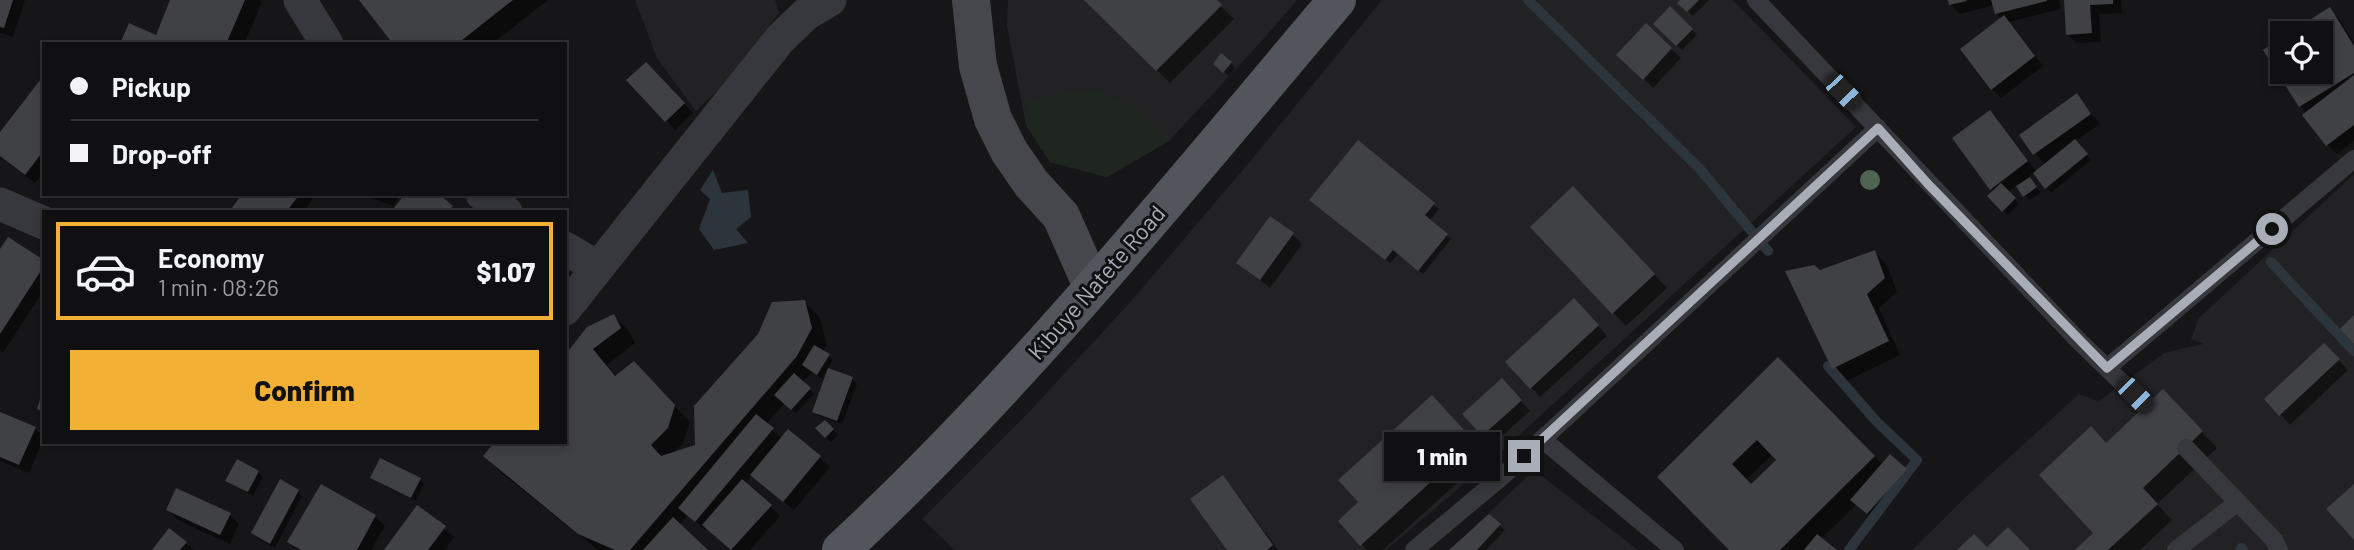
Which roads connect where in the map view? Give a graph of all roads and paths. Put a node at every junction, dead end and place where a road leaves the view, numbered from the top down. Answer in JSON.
{"nodes":[{"id":1,"x":300,"y":0,"type":"edge"},
{"id":2,"x":830,"y":0,"type":"edge"},
{"id":3,"x":971,"y":0,"type":"edge"},
{"id":4,"x":1337,"y":0,"type":"edge"},
{"id":5,"x":1756,"y":0,"type":"edge"},
{"id":6,"x":326,"y":42,"type":"edge"},
{"id":7,"x":1878,"y":128,"type":"junction"},
{"id":8,"x":2354,"y":159,"type":"edge"},
{"id":9,"x":485,"y":196,"type":"edge"},
{"id":10,"x":0,"y":204,"type":"edge"},
{"id":11,"x":503,"y":210,"type":"edge"},
{"id":12,"x":42,"y":222,"type":"edge"},
{"id":13,"x":567,"y":249,"type":"edge"},
{"id":14,"x":597,"y":267,"type":"junction"},
{"id":15,"x":1092,"y":286,"type":"junction"},
{"id":16,"x":567,"y":306,"type":"edge"},
{"id":17,"x":2107,"y":368,"type":"junction"},
{"id":18,"x":2145,"y":405,"type":"dead end"},
{"id":19,"x":1542,"y":439,"type":"junction"},
{"id":20,"x":2186,"y":448,"type":"dead end"},
{"id":21,"x":2238,"y":502,"type":"junction"},
{"id":22,"x":841,"y":550,"type":"edge"},
{"id":23,"x":1414,"y":550,"type":"edge"},
{"id":24,"x":1675,"y":550,"type":"edge"},
{"id":25,"x":2176,"y":550,"type":"edge"},
{"id":26,"x":2279,"y":550,"type":"edge"}],
"edges":[{"from":1,"to":6,"type":"street"},
{"from":2,"to":14,"type":"street"},
{"from":3,"to":15,"type":"main road"},
{"from":4,"to":15,"type":"main road","name":"Kibuye Natete Road"},
{"from":5,"to":7,"type":"lane"},
{"from":7,"to":17,"type":"lane"},
{"from":7,"to":19,"type":"lane"},
{"from":8,"to":17,"type":"lane"},
{"from":9,"to":11,"type":"street"},
{"from":10,"to":12,"type":"street"},
{"from":13,"to":14,"type":"street"},
{"from":14,"to":16,"type":"street"},
{"from":15,"to":22,"type":"main road","name":"Kibuye Natete Road"},
{"from":17,"to":18,"type":"lane"},
{"from":19,"to":23,"type":"lane"},
{"from":19,"to":24,"type":"lane"},
{"from":20,"to":21,"type":"lane"},
{"from":21,"to":25,"type":"lane"},
{"from":21,"to":26,"type":"lane"}]}
